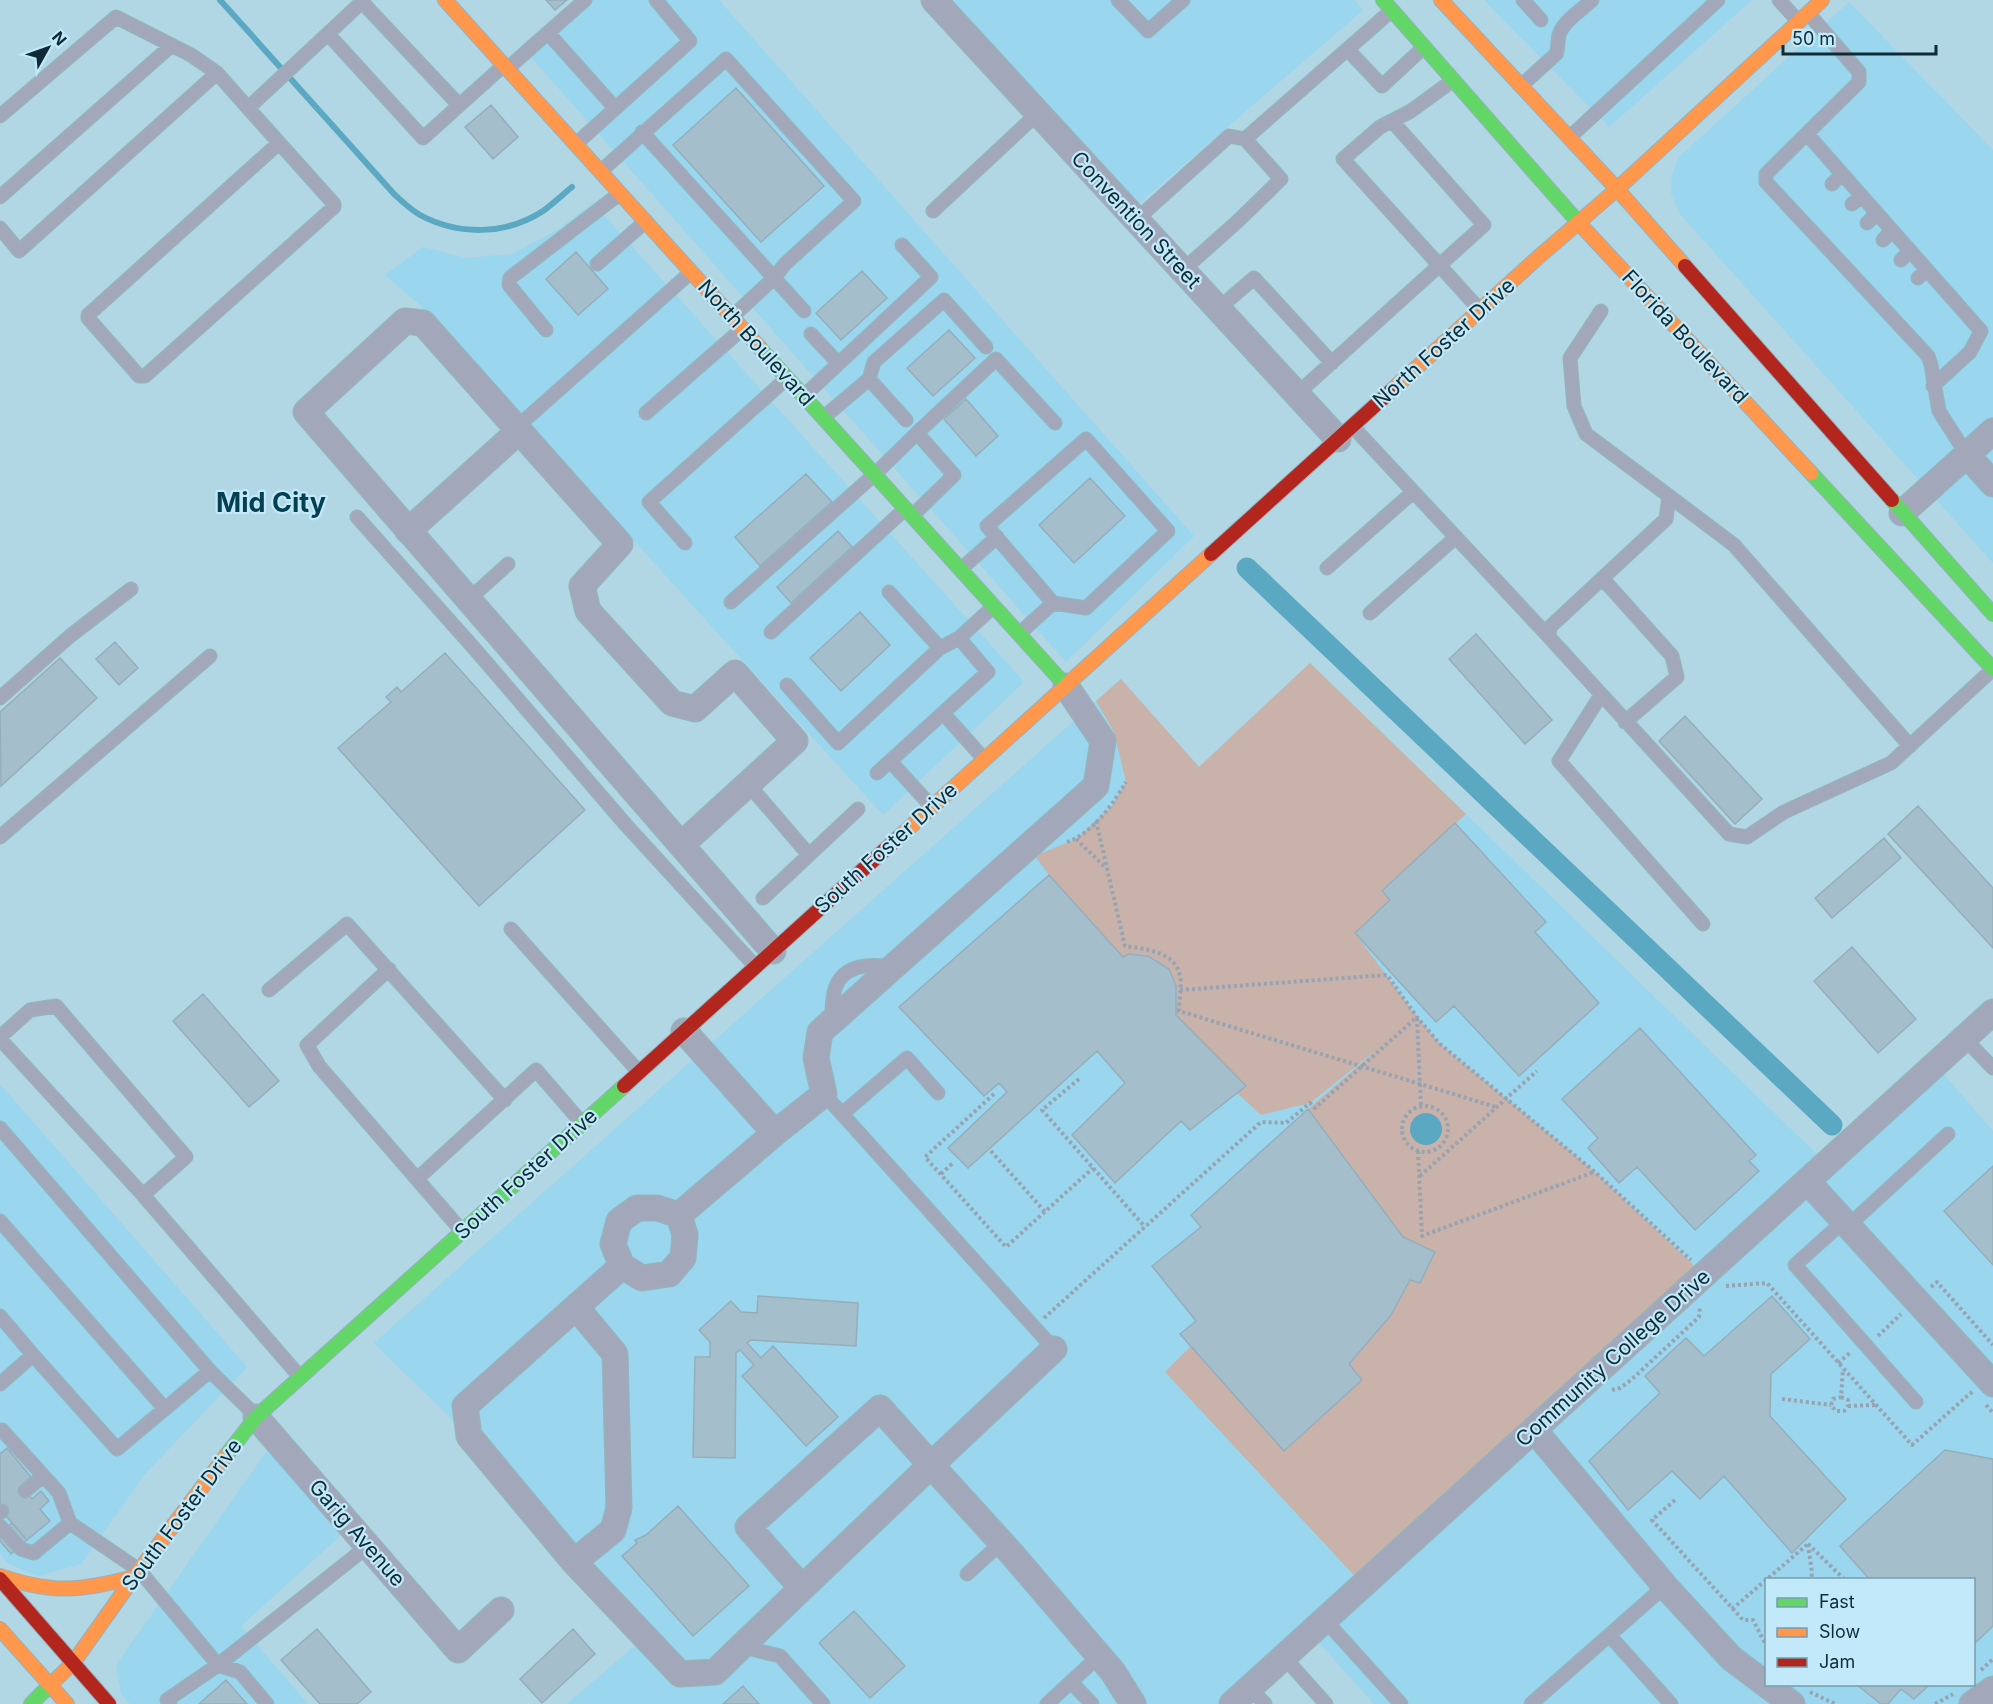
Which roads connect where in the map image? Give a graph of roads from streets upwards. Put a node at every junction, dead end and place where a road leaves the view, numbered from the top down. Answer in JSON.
{"nodes":[{"id":1,"x":934,"y":0,"type":"edge"},
{"id":2,"x":1441,"y":0,"type":"edge"},
{"id":3,"x":1822,"y":0,"type":"edge"},
{"id":4,"x":449,"y":1,"type":"edge"},
{"id":5,"x":1387,"y":5,"type":"edge"},
{"id":6,"x":1617,"y":189,"type":"junction"},
{"id":7,"x":1578,"y":222,"type":"junction"},
{"id":8,"x":518,"y":430,"type":"junction"},
{"id":9,"x":1993,"y":430,"type":"edge"},
{"id":10,"x":1345,"y":433,"type":"junction"},
{"id":11,"x":1967,"y":455,"type":"junction"},
{"id":12,"x":1993,"y":484,"type":"edge"},
{"id":13,"x":1902,"y":513,"type":"junction"},
{"id":14,"x":408,"y":531,"type":"junction"},
{"id":15,"x":1993,"y":614,"type":"edge"},
{"id":16,"x":1993,"y":670,"type":"edge"},
{"id":17,"x":1066,"y":686,"type":"junction"},
{"id":18,"x":681,"y":845,"type":"junction"},
{"id":19,"x":764,"y":959,"type":"junction"},
{"id":20,"x":1993,"y":1012,"type":"edge"},
{"id":21,"x":684,"y":1031,"type":"junction"},
{"id":22,"x":775,"y":1132,"type":"junction"},
{"id":23,"x":1807,"y":1181,"type":"junction"},
{"id":24,"x":680,"y":1215,"type":"junction"},
{"id":25,"x":622,"y":1266,"type":"junction"},
{"id":26,"x":576,"y":1307,"type":"junction"},
{"id":27,"x":1054,"y":1349,"type":"road end"},
{"id":28,"x":1983,"y":1387,"type":"edge"},
{"id":29,"x":256,"y":1417,"type":"junction"},
{"id":30,"x":1534,"y":1430,"type":"junction"},
{"id":31,"x":931,"y":1465,"type":"junction"},
{"id":32,"x":574,"y":1562,"type":"junction"},
{"id":33,"x":136,"y":1573,"type":"junction"},
{"id":34,"x":0,"y":1578,"type":"edge"},
{"id":35,"x":802,"y":1588,"type":"junction"},
{"id":36,"x":501,"y":1611,"type":"dead end"},
{"id":37,"x":0,"y":1629,"type":"edge"},
{"id":38,"x":74,"y":1664,"type":"junction"},
{"id":39,"x":1765,"y":1677,"type":"edge"},
{"id":40,"x":50,"y":1686,"type":"junction"},
{"id":41,"x":1781,"y":1686,"type":"edge"},
{"id":42,"x":1993,"y":1689,"type":"edge"},
{"id":43,"x":1258,"y":1696,"type":"edge"},
{"id":44,"x":1800,"y":1697,"type":"edge"},
{"id":45,"x":31,"y":1704,"type":"edge"},
{"id":46,"x":67,"y":1704,"type":"edge"},
{"id":47,"x":109,"y":1704,"type":"edge"},
{"id":48,"x":1133,"y":1704,"type":"edge"},
{"id":49,"x":1232,"y":1704,"type":"edge"},
{"id":50,"x":1972,"y":1704,"type":"edge"}],
"edges":[{"from":1,"to":10,"type":"street","name":"Convention Street"},
{"from":2,"to":6,"type":"main road"},
{"from":3,"to":6,"type":"main road","name":"North Foster Drive"},
{"from":4,"to":17,"type":"main road","name":"North Boulevard"},
{"from":5,"to":7,"type":"main road","name":"Florida Boulevard"},
{"from":6,"to":7,"type":"main road","name":"North Foster Drive"},
{"from":6,"to":13,"type":"main road"},
{"from":7,"to":10,"type":"main road","name":"North Foster Drive"},
{"from":7,"to":16,"type":"main road","name":"Florida Boulevard"},
{"from":8,"to":14,"type":"street"},
{"from":8,"to":14,"type":"street"},
{"from":8,"to":18,"type":"street"},
{"from":9,"to":11,"type":"street"},
{"from":10,"to":17,"type":"main road","name":"North Foster Drive"},
{"from":11,"to":12,"type":"street"},
{"from":11,"to":13,"type":"street"},
{"from":13,"to":15,"type":"main road"},
{"from":14,"to":18,"type":"street"},
{"from":17,"to":19,"type":"main road","name":"South Foster Drive"},
{"from":17,"to":22,"type":"street"},
{"from":18,"to":19,"type":"street"},
{"from":19,"to":21,"type":"main road","name":"South Foster Drive"},
{"from":20,"to":23,"type":"street","name":"Community College Drive"},
{"from":21,"to":22,"type":"street"},
{"from":21,"to":29,"type":"main road","name":"South Foster Drive"},
{"from":22,"to":24,"type":"street"},
{"from":23,"to":28,"type":"street"},
{"from":23,"to":30,"type":"street","name":"Community College Drive"},
{"from":24,"to":25,"type":"street"},
{"from":24,"to":25,"type":"street"},
{"from":25,"to":26,"type":"street"},
{"from":26,"to":32,"type":"street"},
{"from":26,"to":32,"type":"street"},
{"from":27,"to":31,"type":"street"},
{"from":29,"to":33,"type":"main road","name":"South Foster Drive"},
{"from":29,"to":36,"type":"street","name":"Garig Avenue"},
{"from":30,"to":39,"type":"street"},
{"from":30,"to":43,"type":"street","name":"Community College Drive"},
{"from":31,"to":35,"type":"street"},
{"from":31,"to":35,"type":"street"},
{"from":31,"to":48,"type":"street"},
{"from":32,"to":35,"type":"street"},
{"from":33,"to":34,"type":"main road"},
{"from":33,"to":38,"type":"main road","name":"South Foster Drive"},
{"from":34,"to":38,"type":"main road"},
{"from":37,"to":40,"type":"main road"},
{"from":38,"to":40,"type":"main road","name":"South Foster Drive"},
{"from":38,"to":47,"type":"main road"},
{"from":40,"to":45,"type":"main road","name":"South Foster Drive"},
{"from":40,"to":46,"type":"main road"},
{"from":41,"to":44,"type":"street"},
{"from":42,"to":50,"type":"street"},
{"from":43,"to":49,"type":"street","name":"Community College Drive"}]}
